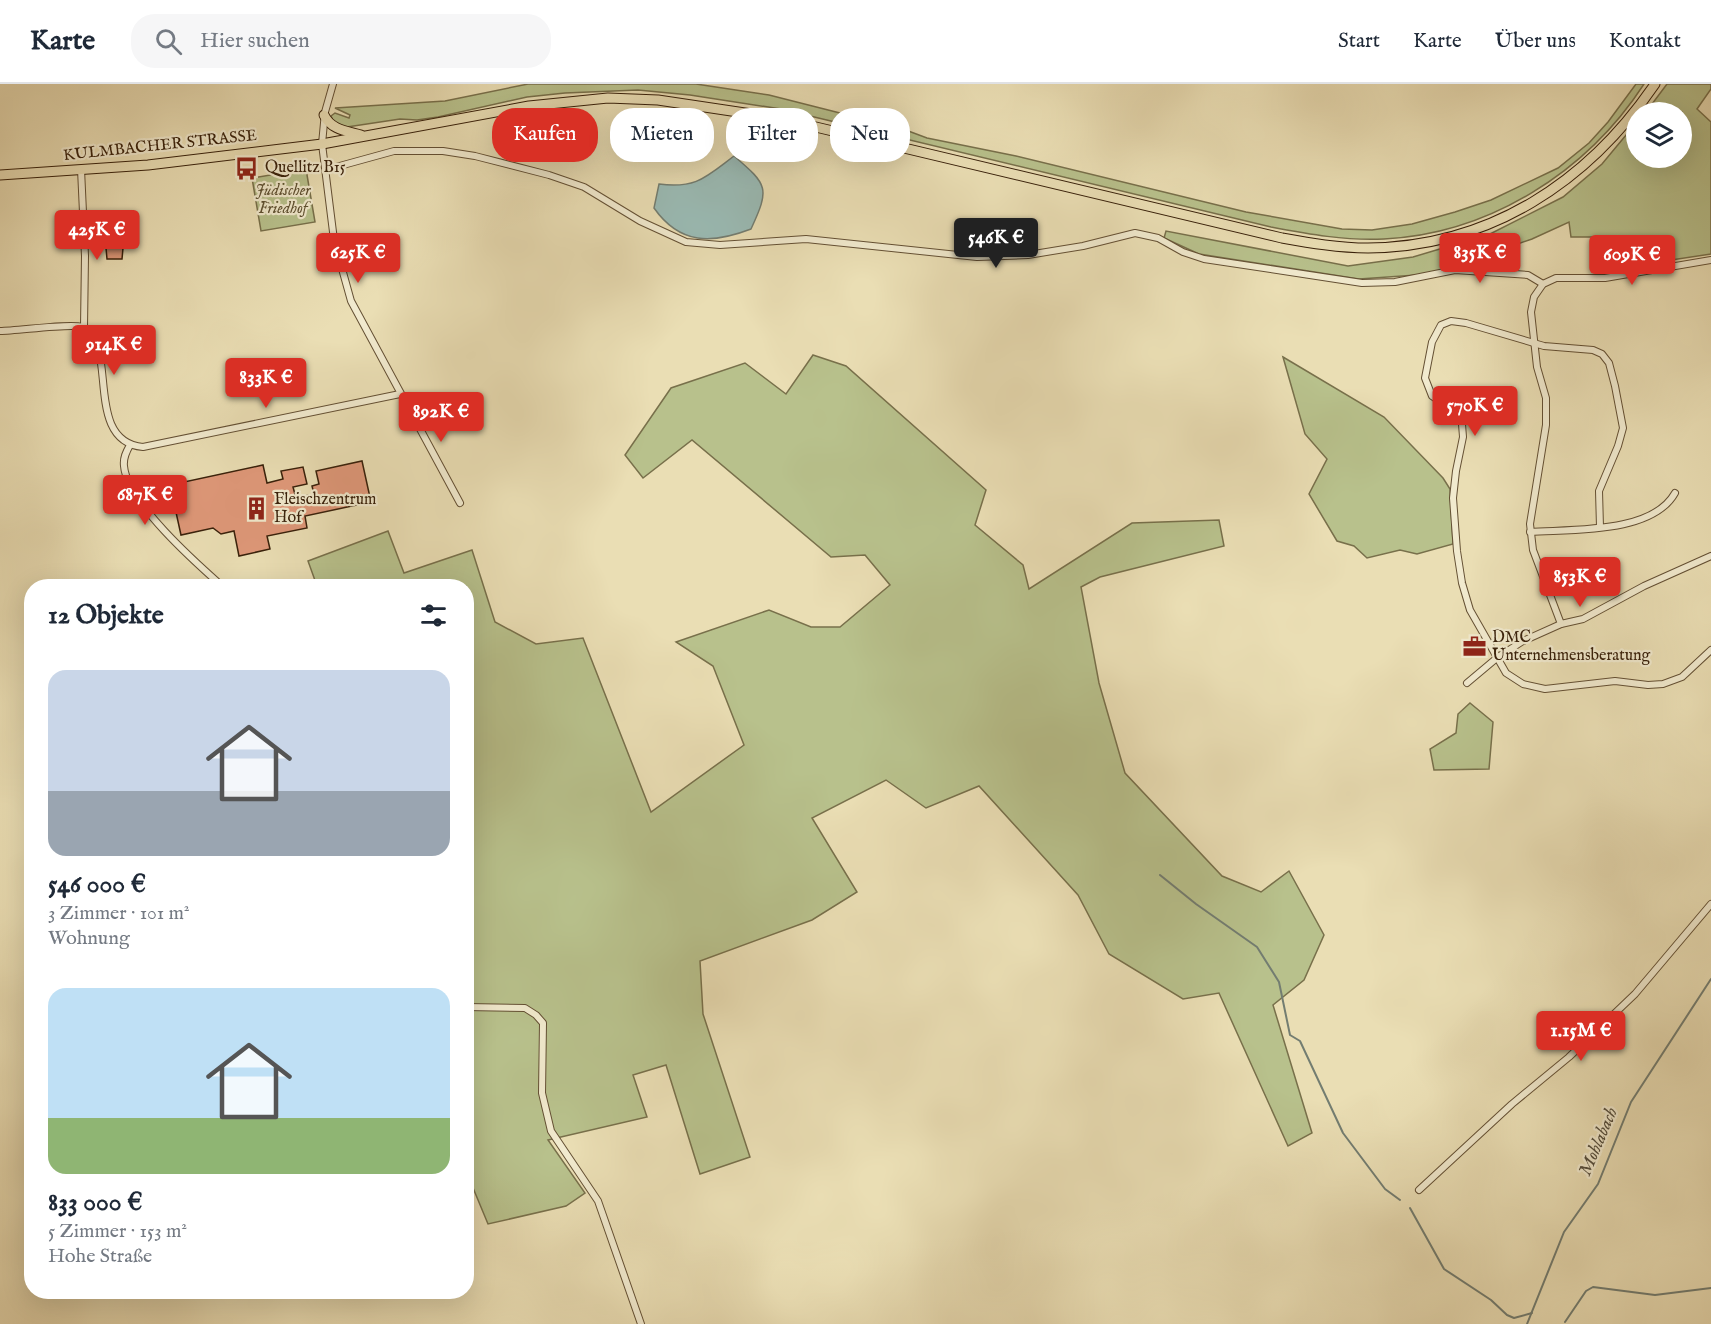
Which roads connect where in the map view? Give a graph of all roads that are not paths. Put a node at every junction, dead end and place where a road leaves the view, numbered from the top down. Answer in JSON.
{"nodes":[{"id":1,"x":333,"y":84,"type":"edge"},
{"id":2,"x":1655,"y":84,"type":"edge"},
{"id":3,"x":324,"y":115,"type":"junction"},
{"id":4,"x":366,"y":137,"type":"junction"},
{"id":5,"x":322,"y":144,"type":"junction"},
{"id":6,"x":81,"y":169,"type":"junction"},
{"id":7,"x":325,"y":170,"type":"junction"},
{"id":8,"x":0,"y":175,"type":"edge"},
{"id":9,"x":1711,"y":260,"type":"edge"},
{"id":10,"x":1543,"y":284,"type":"junction"},
{"id":11,"x":84,"y":327,"type":"junction"},
{"id":12,"x":0,"y":331,"type":"edge"},
{"id":13,"x":1535,"y":344,"type":"junction"},
{"id":14,"x":400,"y":394,"type":"junction"},
{"id":15,"x":130,"y":445,"type":"junction"},
{"id":16,"x":1675,"y":493,"type":"dead end"},
{"id":17,"x":460,"y":503,"type":"dead end"},
{"id":18,"x":1600,"y":527,"type":"junction"},
{"id":19,"x":1530,"y":532,"type":"junction"},
{"id":20,"x":1711,"y":556,"type":"edge"},
{"id":21,"x":214,"y":579,"type":"edge"},
{"id":22,"x":1561,"y":624,"type":"junction"},
{"id":23,"x":1711,"y":650,"type":"edge"},
{"id":24,"x":1498,"y":657,"type":"junction"},
{"id":25,"x":1467,"y":683,"type":"dead end"},
{"id":26,"x":1711,"y":904,"type":"edge"},
{"id":27,"x":474,"y":1007,"type":"edge"},
{"id":28,"x":1419,"y":1190,"type":"dead end"},
{"id":29,"x":641,"y":1324,"type":"edge"}],
"edges":[{"from":1,"to":3,"type":"street"},
{"from":2,"to":4,"type":"main road","name":"KULMBACHER STRASSE"},
{"from":3,"to":4,"type":"main road"},
{"from":3,"to":5,"type":"street"},
{"from":4,"to":5,"type":"main road","name":"KULMBACHER STRASSE"},
{"from":5,"to":6,"type":"main road","name":"KULMBACHER STRASSE"},
{"from":5,"to":7,"type":"street"},
{"from":6,"to":8,"type":"main road","name":"KULMBACHER STRASSE"},
{"from":6,"to":11,"type":"street"},
{"from":7,"to":10,"type":"street"},
{"from":7,"to":14,"type":"street"},
{"from":9,"to":10,"type":"street"},
{"from":10,"to":13,"type":"street"},
{"from":11,"to":12,"type":"street"},
{"from":11,"to":15,"type":"street"},
{"from":13,"to":18,"type":"street"},
{"from":13,"to":19,"type":"street"},
{"from":13,"to":24,"type":"street"},
{"from":14,"to":15,"type":"street"},
{"from":14,"to":17,"type":"street"},
{"from":15,"to":21,"type":"street"},
{"from":16,"to":18,"type":"street"},
{"from":18,"to":19,"type":"street"},
{"from":19,"to":22,"type":"street"},
{"from":20,"to":22,"type":"street"},
{"from":22,"to":24,"type":"street"},
{"from":23,"to":24,"type":"street"},
{"from":24,"to":25,"type":"street"},
{"from":26,"to":28,"type":"street"},
{"from":27,"to":29,"type":"street"}]}
